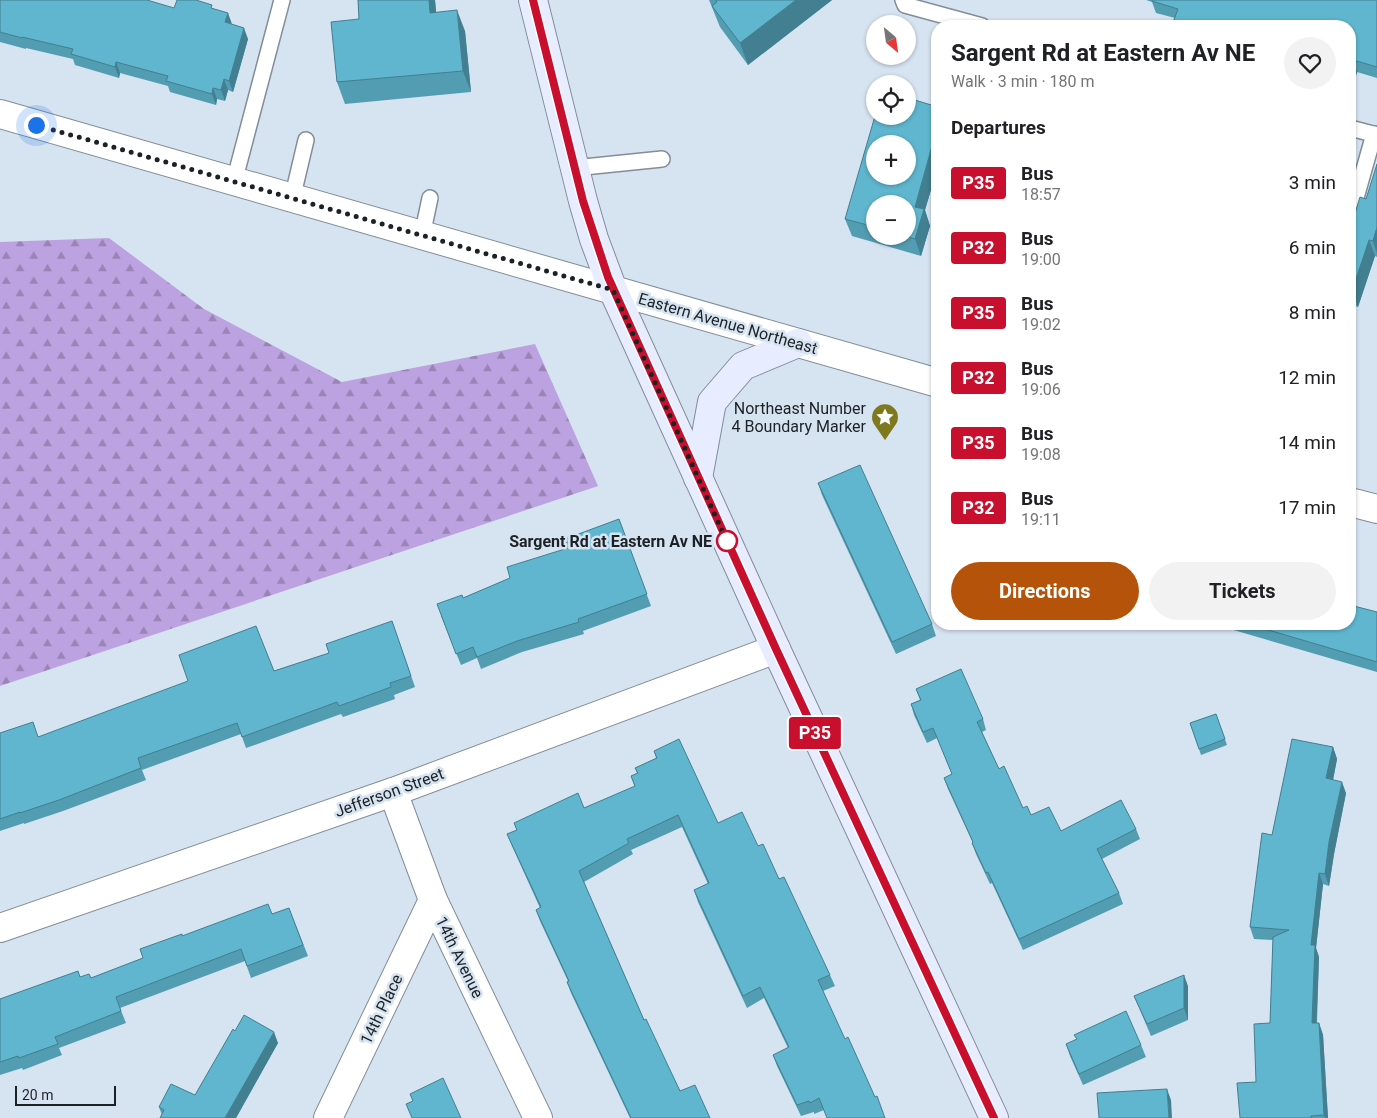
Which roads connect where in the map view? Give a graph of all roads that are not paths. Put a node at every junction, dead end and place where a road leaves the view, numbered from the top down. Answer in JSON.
{"nodes":[{"id":1,"x":282,"y":0,"type":"edge"},
{"id":2,"x":533,"y":0,"type":"edge"},
{"id":3,"x":904,"y":0,"type":"edge"},
{"id":4,"x":960,"y":20,"type":"edge"},
{"id":5,"x":0,"y":114,"type":"edge"},
{"id":6,"x":1356,"y":130,"type":"edge"},
{"id":7,"x":1376,"y":135,"type":"edge"},
{"id":8,"x":306,"y":140,"type":"dead end"},
{"id":9,"x":662,"y":159,"type":"dead end"},
{"id":10,"x":574,"y":168,"type":"junction"},
{"id":11,"x":234,"y":182,"type":"junction"},
{"id":12,"x":430,"y":198,"type":"dead end"},
{"id":13,"x":292,"y":199,"type":"junction"},
{"id":14,"x":1356,"y":200,"type":"edge"},
{"id":15,"x":422,"y":236,"type":"junction"},
{"id":16,"x":613,"y":290,"type":"junction"},
{"id":17,"x":798,"y":343,"type":"junction"},
{"id":18,"x":931,"y":381,"type":"edge"},
{"id":19,"x":698,"y":478,"type":"junction"},
{"id":20,"x":1356,"y":504,"type":"edge"},
{"id":21,"x":1377,"y":509,"type":"edge"},
{"id":22,"x":776,"y":649,"type":"junction"},
{"id":23,"x":393,"y":792,"type":"junction"},
{"id":24,"x":433,"y":900,"type":"junction"},
{"id":25,"x":0,"y":928,"type":"edge"},
{"id":26,"x":328,"y":1118,"type":"edge"},
{"id":27,"x":538,"y":1118,"type":"edge"},
{"id":28,"x":994,"y":1118,"type":"edge"}],
"edges":[{"from":1,"to":11,"type":"lane"},
{"from":2,"to":10,"type":"main road"},
{"from":3,"to":4,"type":"lane"},
{"from":5,"to":11,"type":"street","name":"Eastern Avenue Northeast"},
{"from":6,"to":7,"type":"lane"},
{"from":7,"to":14,"type":"lane"},
{"from":8,"to":13,"type":"lane"},
{"from":9,"to":10,"type":"lane"},
{"from":10,"to":16,"type":"main road"},
{"from":11,"to":13,"type":"street","name":"Eastern Avenue Northeast"},
{"from":12,"to":15,"type":"lane"},
{"from":13,"to":15,"type":"street","name":"Eastern Avenue Northeast"},
{"from":15,"to":16,"type":"street","name":"Eastern Avenue Northeast"},
{"from":16,"to":17,"type":"street","name":"Eastern Avenue Northeast"},
{"from":16,"to":19,"type":"main road"},
{"from":17,"to":18,"type":"street","name":"Eastern Avenue Northeast"},
{"from":17,"to":19,"type":"main road"},
{"from":19,"to":22,"type":"main road"},
{"from":20,"to":21,"type":"street"},
{"from":22,"to":23,"type":"street","name":"Jefferson Street"},
{"from":22,"to":28,"type":"main road"},
{"from":23,"to":24,"type":"street","name":"14th Avenue"},
{"from":23,"to":25,"type":"street","name":"Jefferson Street"},
{"from":24,"to":26,"type":"street","name":"14th Place"},
{"from":24,"to":27,"type":"street","name":"14th Avenue"}]}
